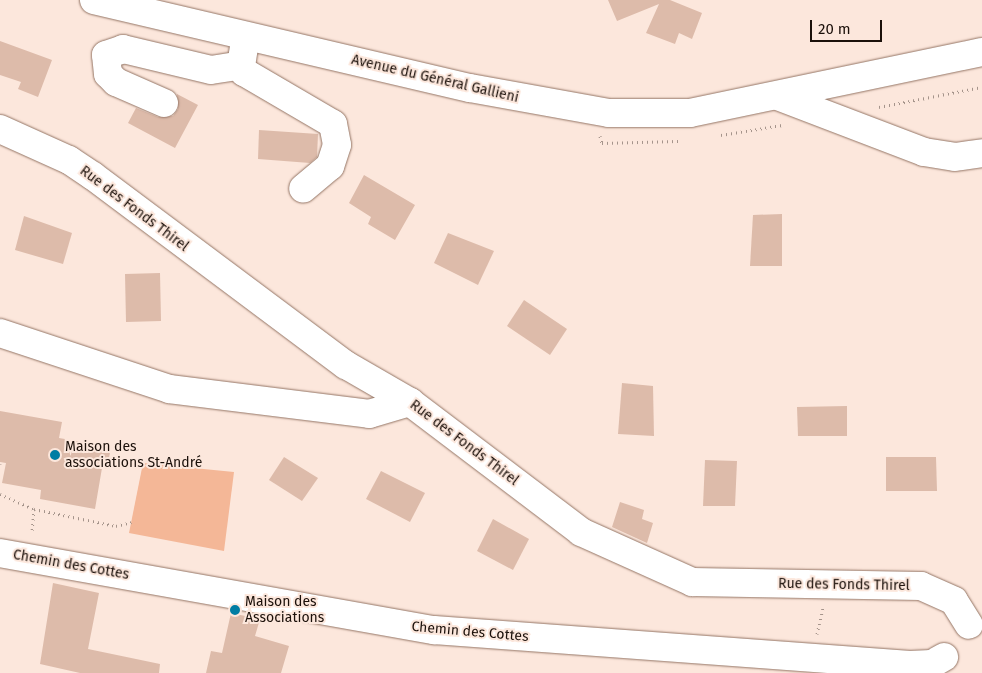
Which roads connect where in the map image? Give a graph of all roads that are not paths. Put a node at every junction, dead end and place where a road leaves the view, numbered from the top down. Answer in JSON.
{"nodes":[{"id":1,"x":94,"y":0,"type":"edge"},
{"id":2,"x":246,"y":35,"type":"junction"},
{"id":3,"x":982,"y":52,"type":"edge"},
{"id":4,"x":241,"y":65,"type":"junction"},
{"id":5,"x":982,"y":67,"type":"edge"},
{"id":6,"x":780,"y":97,"type":"junction"},
{"id":7,"x":164,"y":103,"type":"dead end"},
{"id":8,"x":0,"y":129,"type":"edge"},
{"id":9,"x":982,"y":153,"type":"edge"},
{"id":10,"x":303,"y":189,"type":"dead end"},
{"id":11,"x":0,"y":333,"type":"edge"},
{"id":12,"x":410,"y":402,"type":"junction"},
{"id":13,"x":0,"y":553,"type":"edge"},
{"id":14,"x":976,"y":626,"type":"edge"},
{"id":15,"x":948,"y":665,"type":"edge"}],
"edges":[{"from":1,"to":2,"type":"street","name":"Avenue du Général Gallieni"},
{"from":2,"to":4,"type":"street"},
{"from":2,"to":6,"type":"street","name":"Avenue du Général Gallieni"},
{"from":3,"to":6,"type":"street","name":"Avenue du Général Gallieni"},
{"from":4,"to":7,"type":"street"},
{"from":4,"to":10,"type":"street"},
{"from":5,"to":6,"type":"street","name":"Avenue du Général Gallieni"},
{"from":6,"to":9,"type":"street"},
{"from":8,"to":12,"type":"street","name":"Rue des Fonds Thirel"},
{"from":11,"to":12,"type":"street"},
{"from":12,"to":14,"type":"street","name":"Rue des Fonds Thirel"},
{"from":13,"to":15,"type":"street","name":"Chemin des Cottes"},
{"from":14,"to":15,"type":"street"}]}
